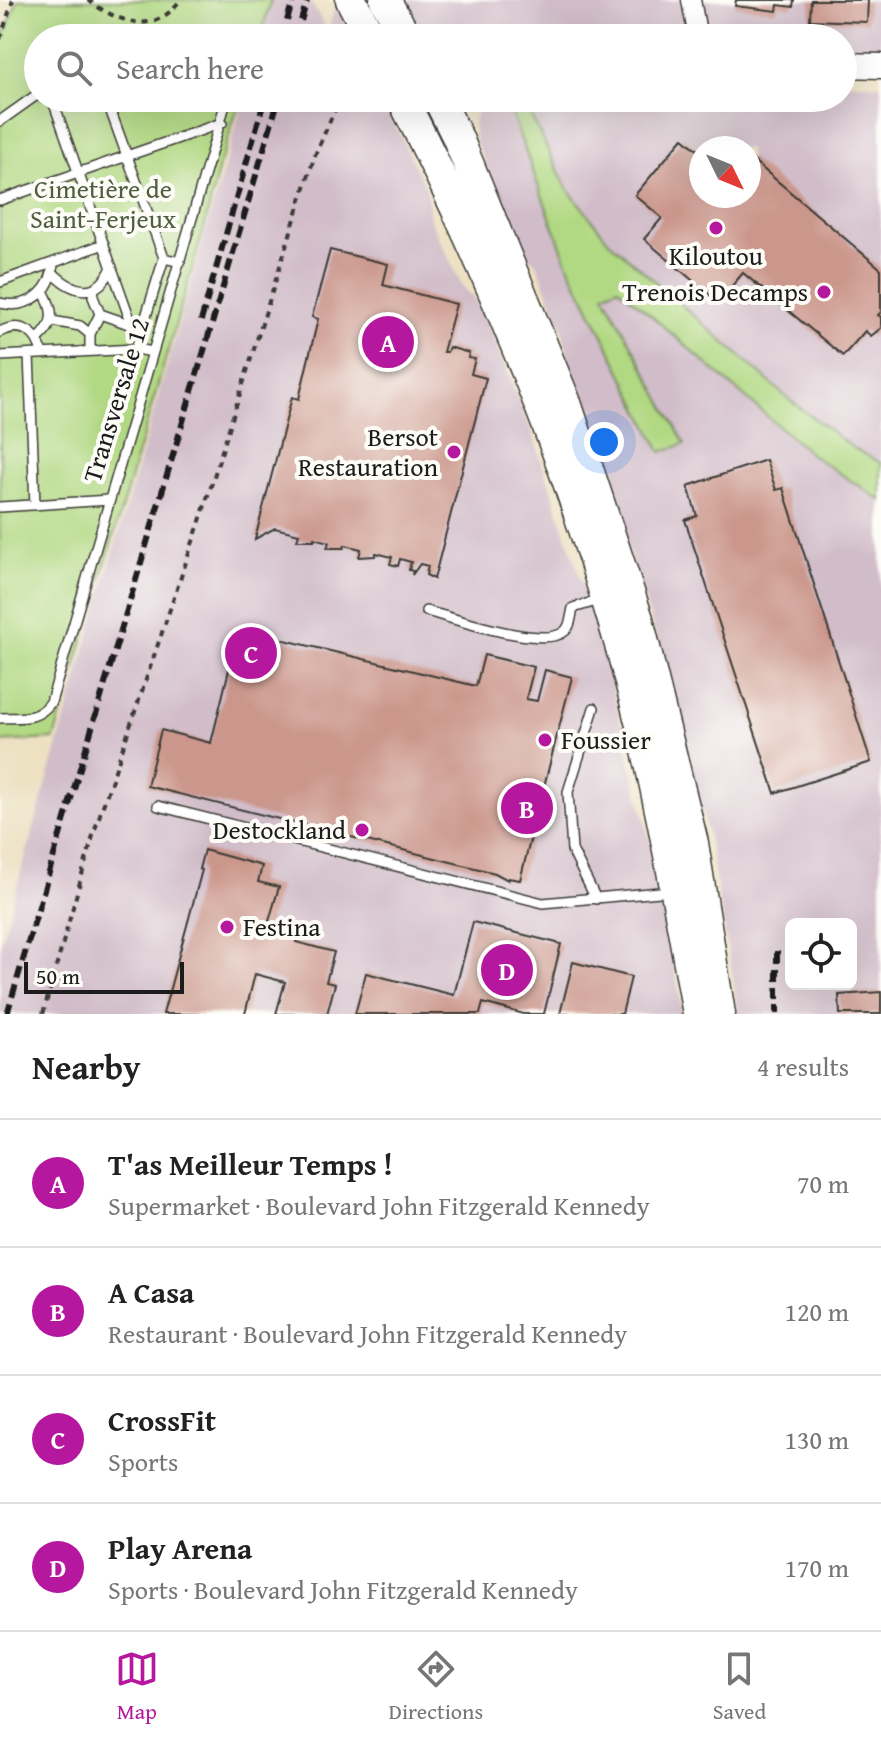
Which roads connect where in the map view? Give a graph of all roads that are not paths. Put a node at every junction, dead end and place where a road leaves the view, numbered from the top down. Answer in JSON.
{"nodes":[{"id":1,"x":351,"y":0,"type":"edge"},
{"id":2,"x":385,"y":0,"type":"edge"},
{"id":3,"x":691,"y":0,"type":"edge"},
{"id":4,"x":364,"y":24,"type":"edge"},
{"id":5,"x":399,"y":24,"type":"edge"},
{"id":6,"x":695,"y":24,"type":"edge"},
{"id":7,"x":857,"y":65,"type":"edge"},
{"id":8,"x":881,"y":66,"type":"edge"},
{"id":9,"x":24,"y":104,"type":"edge"},
{"id":10,"x":57,"y":112,"type":"edge"},
{"id":11,"x":111,"y":112,"type":"edge"},
{"id":12,"x":224,"y":112,"type":"edge"},
{"id":13,"x":412,"y":112,"type":"edge"},
{"id":14,"x":445,"y":112,"type":"edge"},
{"id":15,"x":0,"y":121,"type":"edge"},
{"id":16,"x":222,"y":123,"type":"junction"},
{"id":17,"x":127,"y":156,"type":"junction"},
{"id":18,"x":80,"y":172,"type":"junction"},
{"id":19,"x":0,"y":200,"type":"edge"},
{"id":20,"x":104,"y":244,"type":"junction"},
{"id":21,"x":164,"y":258,"type":"junction"},
{"id":22,"x":180,"y":262,"type":"junction"},
{"id":23,"x":53,"y":267,"type":"junction"},
{"id":24,"x":113,"y":267,"type":"junction"},
{"id":25,"x":0,"y":282,"type":"edge"},
{"id":26,"x":94,"y":288,"type":"junction"},
{"id":27,"x":43,"y":291,"type":"junction"},
{"id":28,"x":0,"y":303,"type":"edge"},
{"id":29,"x":100,"y":314,"type":"junction"},
{"id":30,"x":52,"y":321,"type":"junction"},
{"id":31,"x":132,"y":325,"type":"junction"},
{"id":32,"x":142,"y":331,"type":"junction"},
{"id":33,"x":0,"y":332,"type":"edge"},
{"id":34,"x":90,"y":334,"type":"junction"},
{"id":35,"x":38,"y":339,"type":"junction"},
{"id":36,"x":136,"y":349,"type":"junction"},
{"id":37,"x":90,"y":351,"type":"junction"},
{"id":38,"x":153,"y":352,"type":"junction"},
{"id":39,"x":42,"y":354,"type":"junction"},
{"id":40,"x":29,"y":355,"type":"junction"},
{"id":41,"x":0,"y":356,"type":"edge"},
{"id":42,"x":109,"y":500,"type":"junction"},
{"id":43,"x":35,"y":505,"type":"junction"},
{"id":44,"x":0,"y":507,"type":"edge"},
{"id":45,"x":605,"y":598,"type":"junction"},
{"id":46,"x":426,"y":611,"type":"dead end"},
{"id":47,"x":594,"y":708,"type":"dead end"},
{"id":48,"x":0,"y":718,"type":"edge"},
{"id":49,"x":158,"y":806,"type":"dead end"},
{"id":50,"x":676,"y":890,"type":"junction"},
{"id":51,"x":596,"y":899,"type":"junction"},
{"id":52,"x":698,"y":1014,"type":"edge"},
{"id":53,"x":720,"y":1014,"type":"edge"}],
"edges":[{"from":1,"to":4,"type":"main road"},
{"from":2,"to":5,"type":"main road"},
{"from":3,"to":6,"type":"street"},
{"from":7,"to":8,"type":"street"},
{"from":9,"to":15,"type":"lane"},
{"from":10,"to":18,"type":"lane"},
{"from":11,"to":17,"type":"lane"},
{"from":12,"to":16,"type":"lane","name":"Transversale 12"},
{"from":13,"to":45,"type":"main road"},
{"from":14,"to":53,"type":"main road"},
{"from":16,"to":17,"type":"lane"},
{"from":16,"to":22,"type":"lane","name":"Transversale 12"},
{"from":17,"to":18,"type":"lane"},
{"from":17,"to":21,"type":"lane"},
{"from":18,"to":19,"type":"lane"},
{"from":18,"to":20,"type":"lane"},
{"from":20,"to":23,"type":"lane"},
{"from":20,"to":24,"type":"lane"},
{"from":21,"to":22,"type":"lane"},
{"from":21,"to":32,"type":"lane"},
{"from":22,"to":38,"type":"lane","name":"Transversale 12"},
{"from":23,"to":25,"type":"lane"},
{"from":23,"to":26,"type":"lane"},
{"from":23,"to":27,"type":"lane"},
{"from":24,"to":26,"type":"lane"},
{"from":24,"to":31,"type":"lane"},
{"from":26,"to":29,"type":"lane"},
{"from":27,"to":28,"type":"lane"},
{"from":27,"to":30,"type":"lane"},
{"from":29,"to":31,"type":"lane"},
{"from":29,"to":34,"type":"lane"},
{"from":30,"to":34,"type":"lane"},
{"from":30,"to":35,"type":"lane"},
{"from":31,"to":32,"type":"lane"},
{"from":32,"to":36,"type":"lane"},
{"from":33,"to":35,"type":"lane"},
{"from":34,"to":37,"type":"lane"},
{"from":35,"to":39,"type":"lane"},
{"from":36,"to":37,"type":"lane"},
{"from":36,"to":38,"type":"lane"},
{"from":37,"to":39,"type":"lane"},
{"from":38,"to":42,"type":"lane","name":"Transversale 12"},
{"from":39,"to":40,"type":"lane"},
{"from":40,"to":41,"type":"lane"},
{"from":40,"to":43,"type":"lane"},
{"from":42,"to":43,"type":"lane"},
{"from":42,"to":48,"type":"lane","name":"Transversale 12"},
{"from":43,"to":44,"type":"lane"},
{"from":45,"to":46,"type":"lane"},
{"from":45,"to":50,"type":"main road"},
{"from":47,"to":51,"type":"lane"},
{"from":49,"to":51,"type":"lane"},
{"from":50,"to":51,"type":"lane"},
{"from":50,"to":52,"type":"main road"}]}
